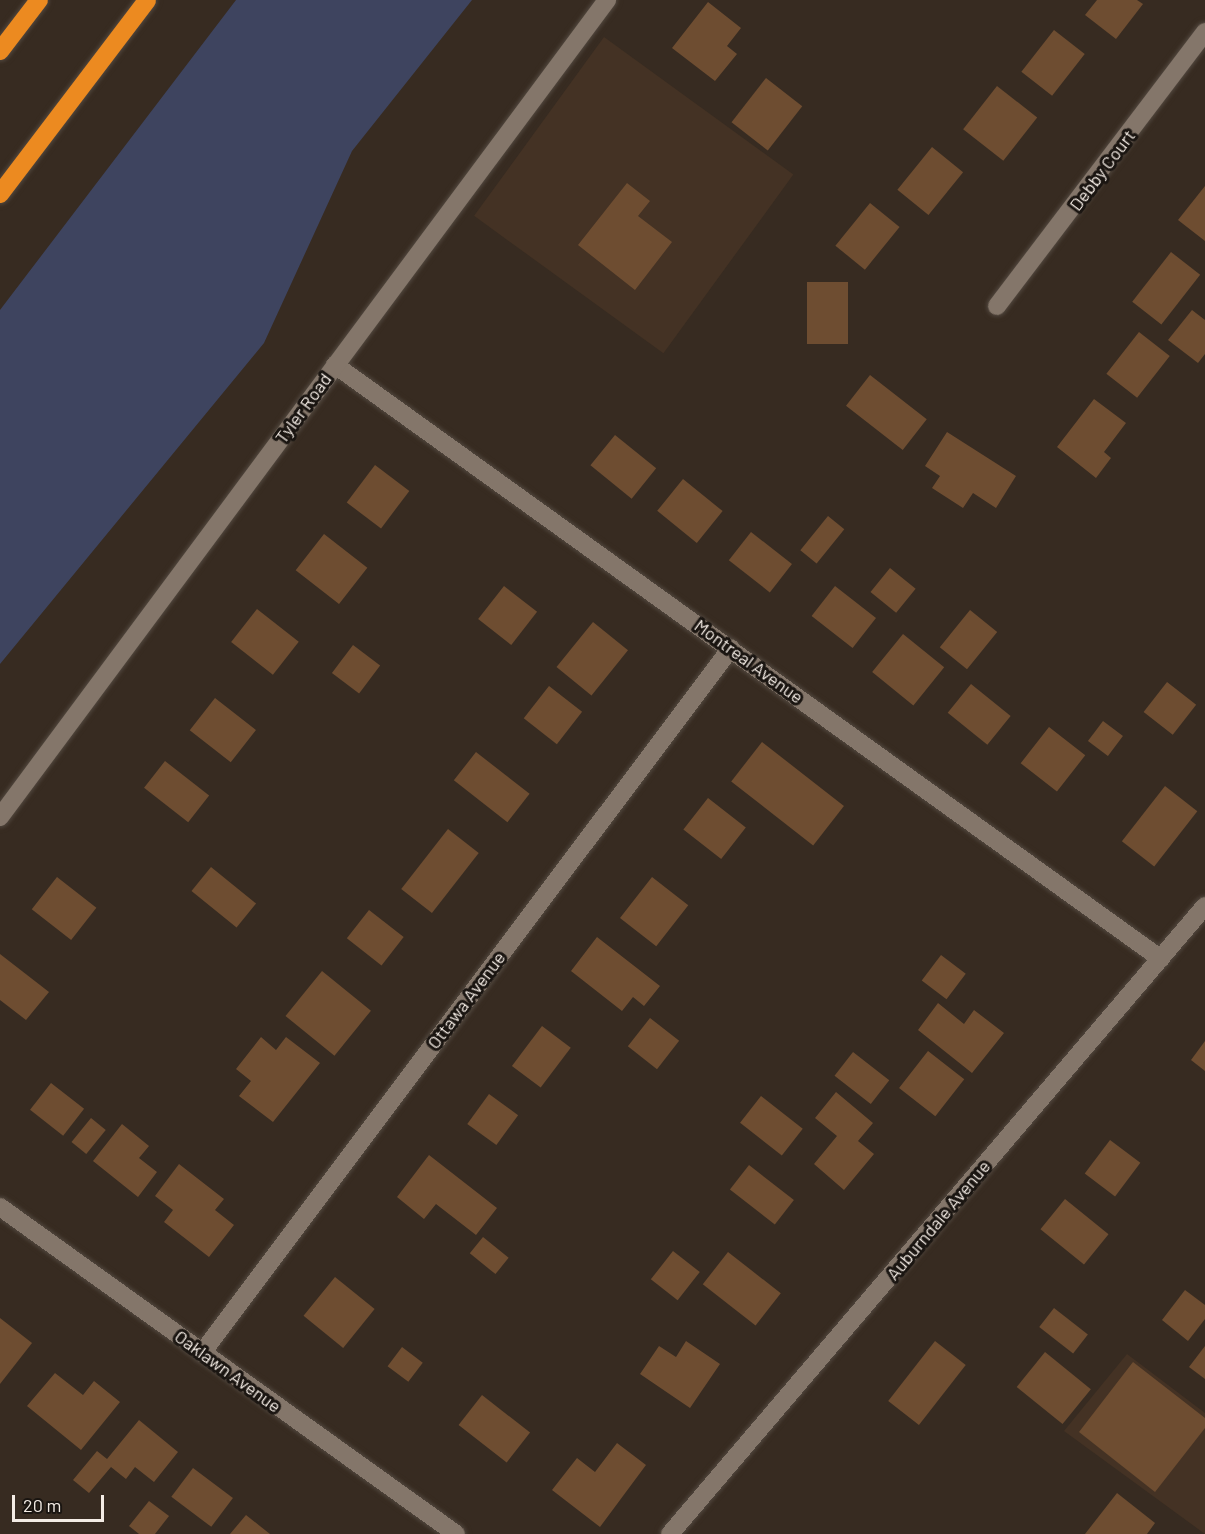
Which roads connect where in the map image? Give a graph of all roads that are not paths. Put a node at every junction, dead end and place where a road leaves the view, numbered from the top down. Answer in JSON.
{"nodes":[{"id":1,"x":39,"y":0,"type":"edge"},
{"id":2,"x":147,"y":0,"type":"edge"},
{"id":3,"x":607,"y":0,"type":"edge"},
{"id":4,"x":1205,"y":32,"type":"edge"},
{"id":5,"x":0,"y":51,"type":"edge"},
{"id":6,"x":0,"y":194,"type":"edge"},
{"id":7,"x":997,"y":306,"type":"dead end"},
{"id":8,"x":335,"y":364,"type":"junction"},
{"id":9,"x":731,"y":648,"type":"junction"},
{"id":10,"x":0,"y":817,"type":"edge"},
{"id":11,"x":1205,"y":906,"type":"edge"},
{"id":12,"x":1161,"y":959,"type":"junction"},
{"id":13,"x":0,"y":1207,"type":"edge"},
{"id":14,"x":202,"y":1353,"type":"junction"},
{"id":15,"x":456,"y":1534,"type":"edge"},
{"id":16,"x":670,"y":1534,"type":"edge"}],
"edges":[{"from":1,"to":5,"type":"highway"},
{"from":2,"to":6,"type":"highway"},
{"from":3,"to":8,"type":"street","name":"Tyler Road"},
{"from":4,"to":7,"type":"street","name":"Debby Court"},
{"from":8,"to":9,"type":"street","name":"Montreal Avenue"},
{"from":8,"to":10,"type":"street","name":"Tyler Road"},
{"from":9,"to":12,"type":"street","name":"Montreal Avenue"},
{"from":9,"to":14,"type":"street","name":"Ottawa Avenue"},
{"from":11,"to":12,"type":"street","name":"Auburndale Avenue"},
{"from":12,"to":16,"type":"street","name":"Auburndale Avenue"},
{"from":13,"to":14,"type":"street","name":"Oaklawn Avenue"},
{"from":14,"to":15,"type":"street","name":"Oaklawn Avenue"}]}
